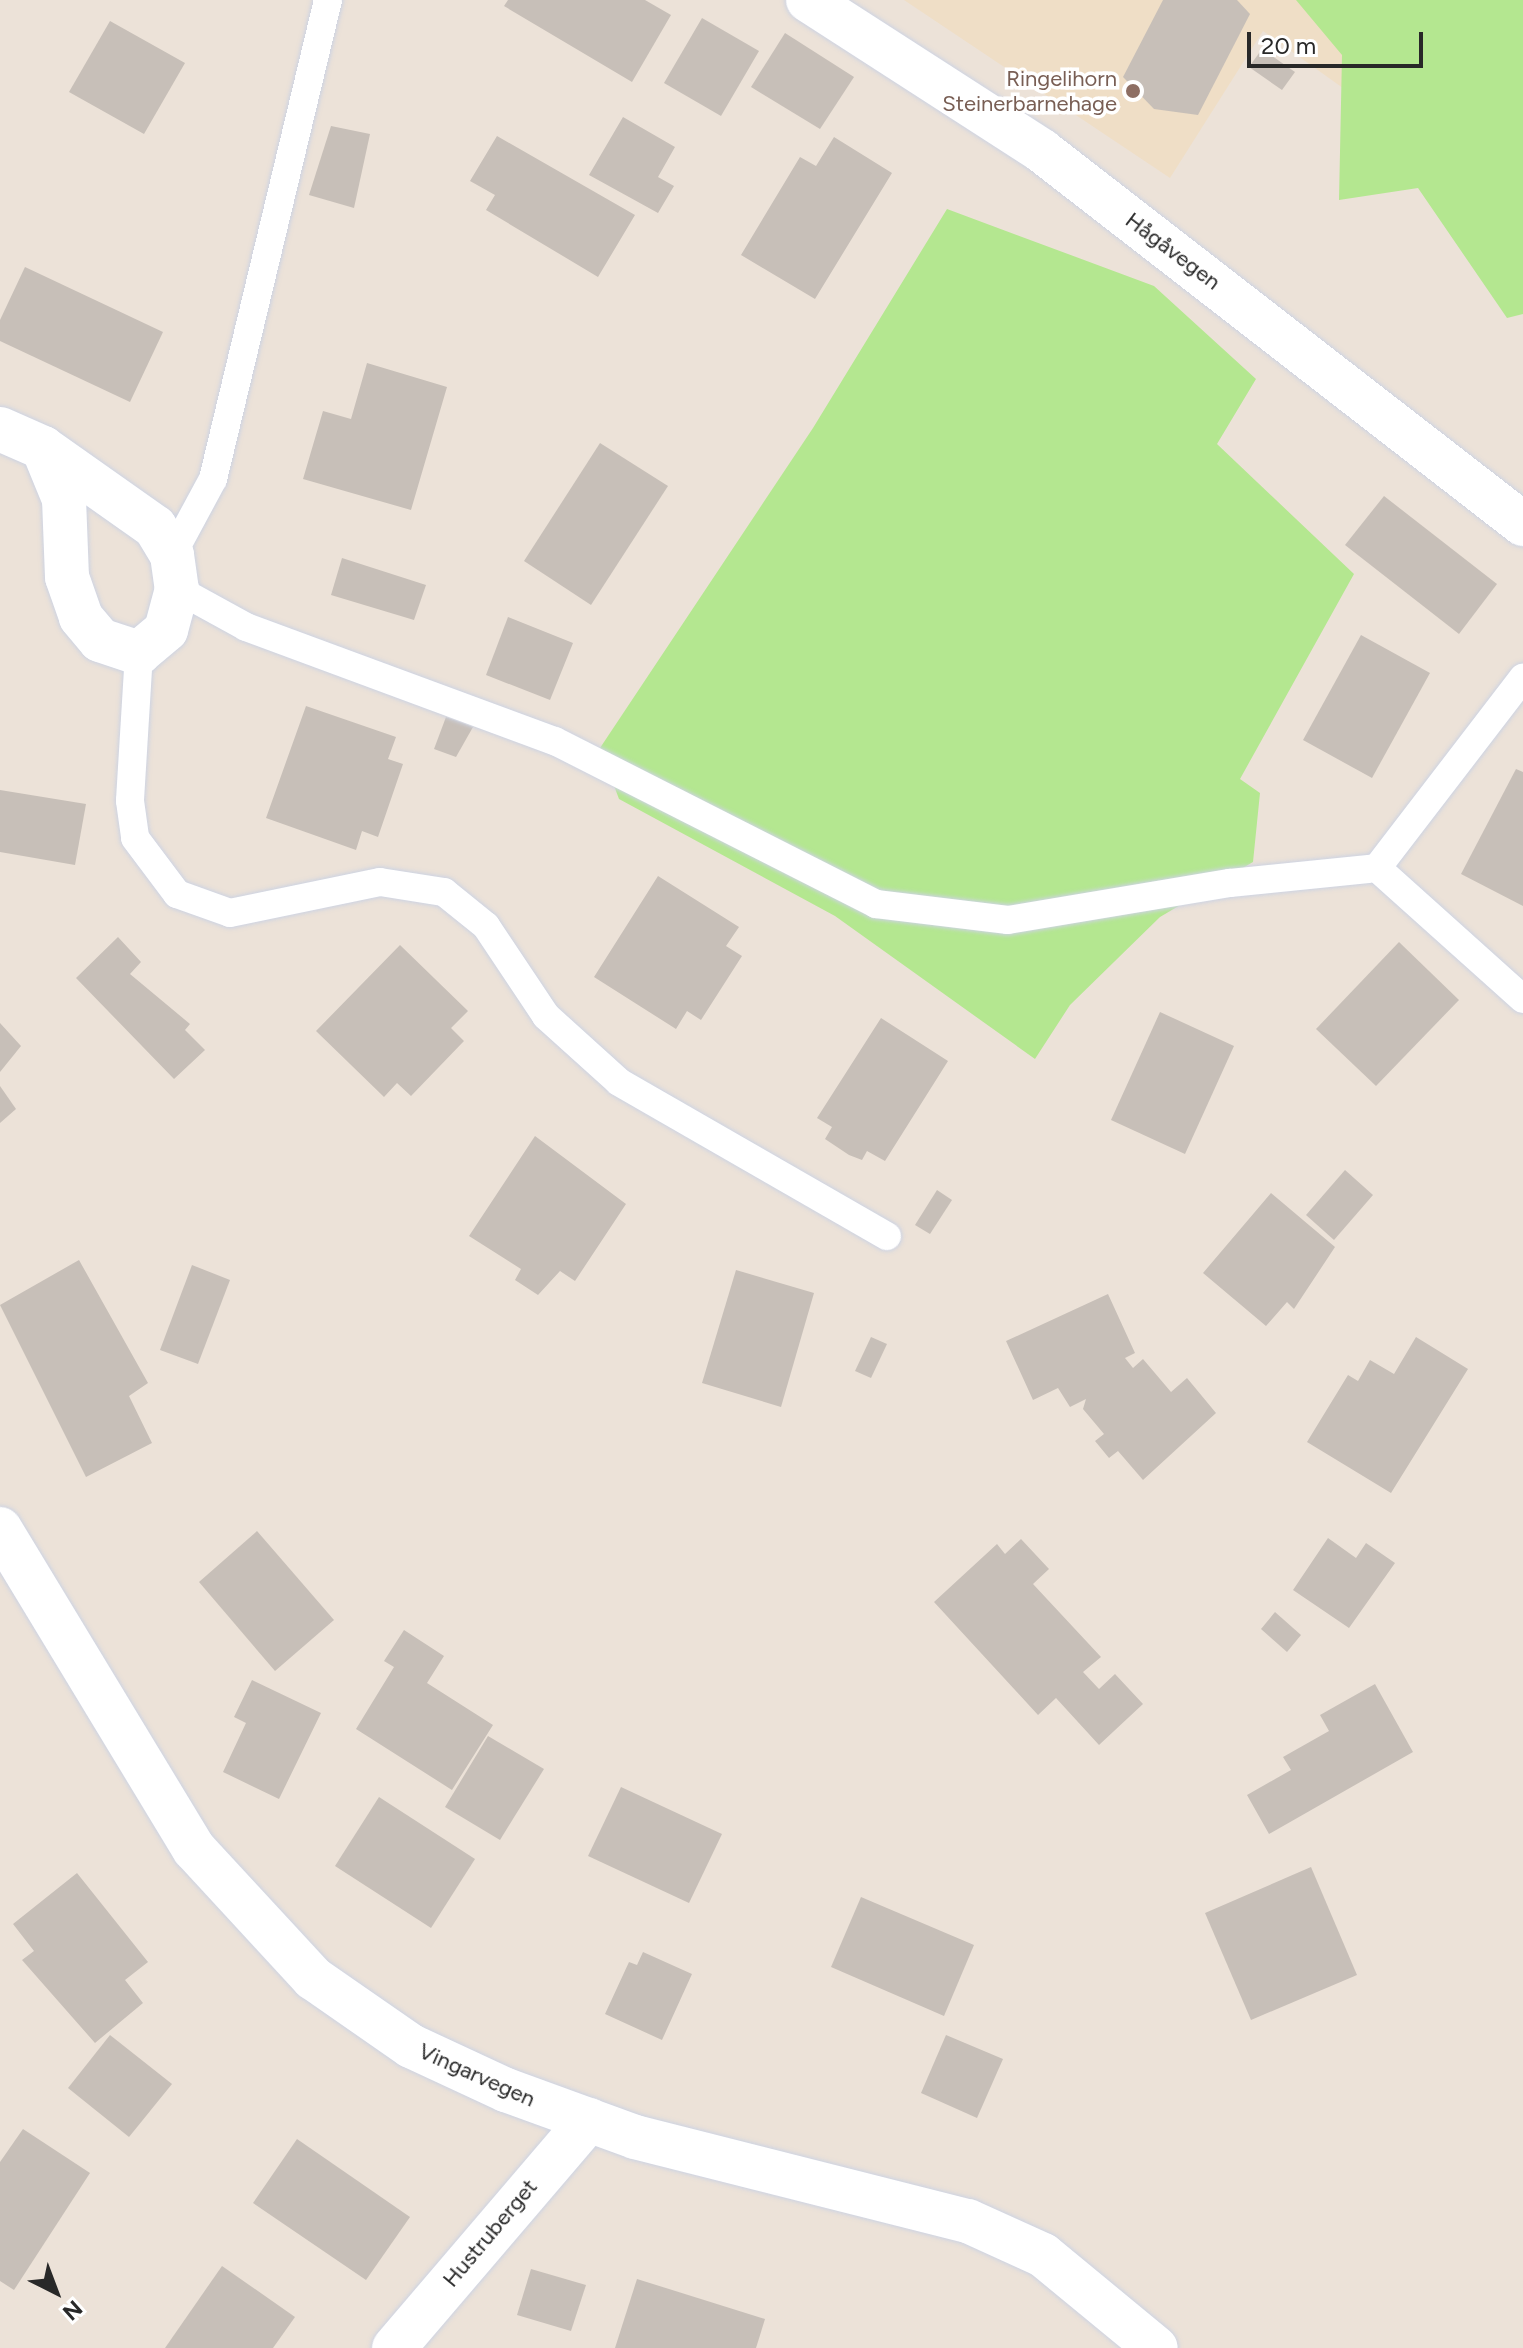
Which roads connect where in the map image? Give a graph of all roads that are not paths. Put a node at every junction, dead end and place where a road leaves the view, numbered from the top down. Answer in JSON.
{"nodes":[{"id":1,"x":328,"y":0,"type":"edge"},
{"id":2,"x":808,"y":0,"type":"edge"},
{"id":3,"x":0,"y":429,"type":"edge"},
{"id":4,"x":43,"y":448,"type":"junction"},
{"id":5,"x":1523,"y":524,"type":"edge"},
{"id":6,"x":174,"y":572,"type":"junction"},
{"id":7,"x":139,"y":653,"type":"junction"},
{"id":8,"x":1523,"y":678,"type":"edge"},
{"id":9,"x":1377,"y":868,"type":"junction"},
{"id":10,"x":1523,"y":999,"type":"edge"},
{"id":11,"x":887,"y":1236,"type":"dead end"},
{"id":12,"x":0,"y":1529,"type":"edge"},
{"id":13,"x":589,"y":2120,"type":"junction"},
{"id":14,"x":394,"y":2348,"type":"edge"},
{"id":15,"x":1156,"y":2348,"type":"edge"}],
"edges":[{"from":1,"to":6,"type":"lane"},
{"from":2,"to":5,"type":"street","name":"Hågåvegen"},
{"from":3,"to":4,"type":"street"},
{"from":4,"to":6,"type":"street"},
{"from":4,"to":7,"type":"street"},
{"from":6,"to":7,"type":"street"},
{"from":6,"to":9,"type":"lane"},
{"from":7,"to":11,"type":"lane"},
{"from":8,"to":9,"type":"lane"},
{"from":9,"to":10,"type":"lane"},
{"from":12,"to":13,"type":"street","name":"Vingarvegen"},
{"from":13,"to":14,"type":"street","name":"Hustruberget"},
{"from":13,"to":15,"type":"street","name":"Vingarvegen"}]}
